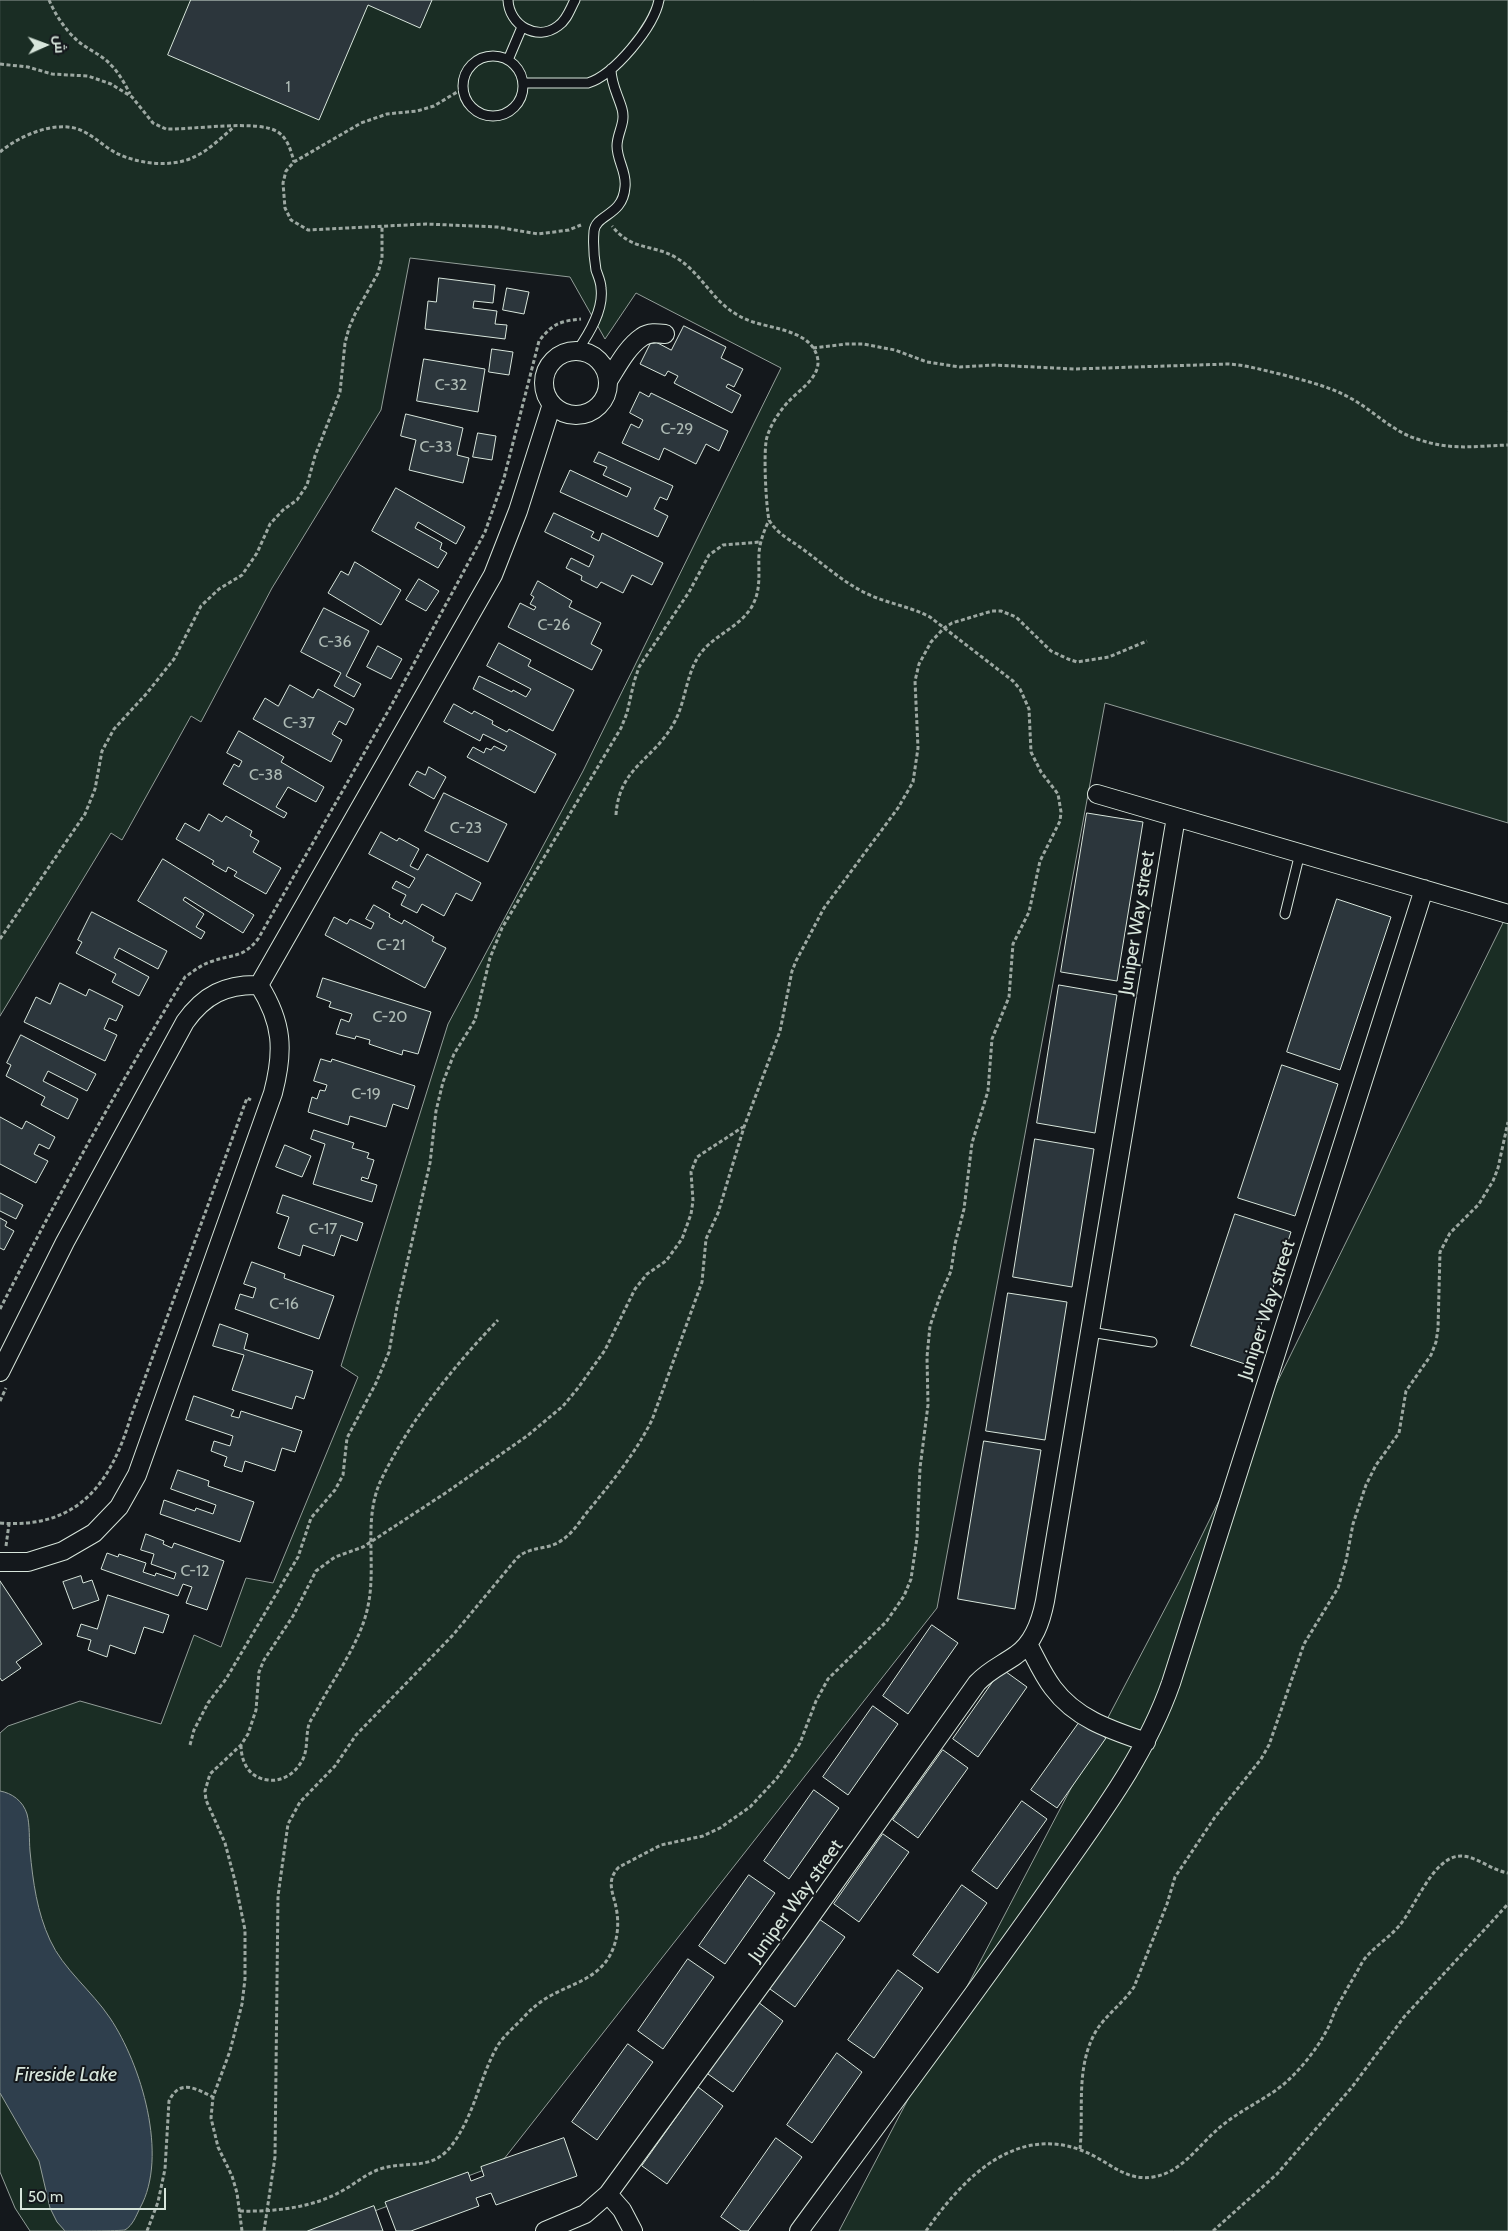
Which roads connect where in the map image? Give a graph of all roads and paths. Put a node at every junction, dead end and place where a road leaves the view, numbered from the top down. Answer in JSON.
{"nodes":[{"id":1,"x":50,"y":0,"type":"edge"},
{"id":2,"x":508,"y":0,"type":"edge"},
{"id":3,"x":575,"y":0,"type":"edge"},
{"id":4,"x":659,"y":0,"type":"edge"},
{"id":5,"x":522,"y":27,"type":"junction"},
{"id":6,"x":508,"y":60,"type":"junction"},
{"id":7,"x":0,"y":64,"type":"edge"},
{"id":8,"x":611,"y":69,"type":"junction"},
{"id":9,"x":523,"y":83,"type":"junction"},
{"id":10,"x":462,"y":89,"type":"junction"},
{"id":11,"x":132,"y":97,"type":"junction"},
{"id":12,"x":234,"y":127,"type":"junction"},
{"id":13,"x":0,"y":152,"type":"edge"},
{"id":14,"x":294,"y":162,"type":"junction"},
{"id":15,"x":600,"y":220,"type":"junction"},
{"id":16,"x":382,"y":227,"type":"junction"},
{"id":17,"x":593,"y":322,"type":"junction"},
{"id":18,"x":665,"y":334,"type":"dead end"},
{"id":19,"x":814,"y":348,"type":"junction"},
{"id":20,"x":577,"y":351,"type":"junction"},
{"id":21,"x":608,"y":381,"type":"junction"},
{"id":22,"x":552,"y":404,"type":"junction"},
{"id":23,"x":1508,"y":445,"type":"edge"},
{"id":24,"x":769,"y":520,"type":"junction"},
{"id":25,"x":760,"y":542,"type":"junction"},
{"id":26,"x":944,"y":628,"type":"junction"},
{"id":27,"x":1147,"y":640,"type":"dead end"},
{"id":28,"x":1097,"y":794,"type":"dead end"},
{"id":29,"x":616,"y":815,"type":"dead end"},
{"id":30,"x":1176,"y":817,"type":"junction"},
{"id":31,"x":1300,"y":853,"type":"junction"},
{"id":32,"x":1424,"y":889,"type":"junction"},
{"id":33,"x":1285,"y":914,"type":"dead end"},
{"id":34,"x":1508,"y":914,"type":"edge"},
{"id":35,"x":0,"y":939,"type":"edge"},
{"id":36,"x":259,"y":985,"type":"junction"},
{"id":37,"x":268,"y":1106,"type":"junction"},
{"id":38,"x":1508,"y":1122,"type":"edge"},
{"id":39,"x":744,"y":1127,"type":"junction"},
{"id":40,"x":0,"y":1309,"type":"edge"},
{"id":41,"x":498,"y":1320,"type":"dead end"},
{"id":42,"x":1090,"y":1332,"type":"junction"},
{"id":43,"x":1152,"y":1342,"type":"dead end"},
{"id":44,"x":0,"y":1372,"type":"edge"},
{"id":45,"x":0,"y":1523,"type":"edge"},
{"id":46,"x":370,"y":1542,"type":"junction"},
{"id":47,"x":0,"y":1562,"type":"edge"},
{"id":48,"x":1028,"y":1644,"type":"junction"},
{"id":49,"x":1146,"y":1742,"type":"junction"},
{"id":50,"x":190,"y":1745,"type":"dead end"},
{"id":51,"x":241,"y":1745,"type":"junction"},
{"id":52,"x":1508,"y":1873,"type":"edge"},
{"id":53,"x":1508,"y":1904,"type":"edge"},
{"id":54,"x":213,"y":2097,"type":"junction"},
{"id":55,"x":1080,"y":2150,"type":"junction"},
{"id":56,"x":608,"y":2194,"type":"junction"},
{"id":57,"x":269,"y":2210,"type":"junction"},
{"id":58,"x":240,"y":2211,"type":"junction"},
{"id":59,"x":148,"y":2231,"type":"edge"},
{"id":60,"x":242,"y":2231,"type":"edge"},
{"id":61,"x":264,"y":2231,"type":"edge"},
{"id":62,"x":545,"y":2231,"type":"edge"},
{"id":63,"x":633,"y":2231,"type":"edge"},
{"id":64,"x":799,"y":2231,"type":"edge"},
{"id":65,"x":926,"y":2231,"type":"edge"},
{"id":66,"x":1213,"y":2231,"type":"edge"}],
"edges":[{"from":1,"to":11,"type":"path"},
{"from":2,"to":5,"type":"lane"},
{"from":3,"to":5,"type":"lane"},
{"from":4,"to":8,"type":"lane"},
{"from":5,"to":6,"type":"lane"},
{"from":6,"to":9,"type":"lane"},
{"from":6,"to":10,"type":"lane"},
{"from":7,"to":11,"type":"path"},
{"from":8,"to":9,"type":"lane"},
{"from":8,"to":15,"type":"lane"},
{"from":9,"to":10,"type":"lane"},
{"from":10,"to":14,"type":"path"},
{"from":11,"to":12,"type":"path"},
{"from":12,"to":13,"type":"path"},
{"from":12,"to":14,"type":"path"},
{"from":14,"to":16,"type":"path"},
{"from":15,"to":16,"type":"path"},
{"from":15,"to":17,"type":"lane"},
{"from":15,"to":19,"type":"path"},
{"from":16,"to":35,"type":"path"},
{"from":17,"to":20,"type":"lane"},
{"from":17,"to":40,"type":"path"},
{"from":18,"to":21,"type":"street"},
{"from":19,"to":23,"type":"path"},
{"from":19,"to":24,"type":"path"},
{"from":20,"to":21,"type":"street"},
{"from":20,"to":22,"type":"street"},
{"from":21,"to":22,"type":"street"},
{"from":22,"to":36,"type":"street"},
{"from":24,"to":25,"type":"path"},
{"from":24,"to":26,"type":"path"},
{"from":25,"to":29,"type":"path"},
{"from":25,"to":50,"type":"path"},
{"from":26,"to":27,"type":"path"},
{"from":26,"to":39,"type":"path"},
{"from":26,"to":57,"type":"path"},
{"from":28,"to":30,"type":"street"},
{"from":30,"to":31,"type":"street"},
{"from":30,"to":42,"type":"street","name":"Juniper Way street"},
{"from":31,"to":32,"type":"street"},
{"from":31,"to":33,"type":"lane"},
{"from":32,"to":34,"type":"street"},
{"from":32,"to":49,"type":"street","name":"Juniper Way street"},
{"from":36,"to":37,"type":"street"},
{"from":36,"to":44,"type":"street"},
{"from":37,"to":45,"type":"path"},
{"from":37,"to":47,"type":"street"},
{"from":38,"to":55,"type":"path"},
{"from":39,"to":46,"type":"path"},
{"from":39,"to":57,"type":"path"},
{"from":41,"to":46,"type":"path"},
{"from":42,"to":43,"type":"lane"},
{"from":42,"to":48,"type":"street","name":"Juniper Way street"},
{"from":46,"to":51,"type":"path"},
{"from":46,"to":51,"type":"path"},
{"from":48,"to":49,"type":"street"},
{"from":48,"to":56,"type":"street","name":"Juniper Way street"},
{"from":49,"to":64,"type":"street","name":"Juniper Way street"},
{"from":51,"to":54,"type":"path"},
{"from":52,"to":55,"type":"path"},
{"from":53,"to":66,"type":"path"},
{"from":54,"to":58,"type":"path"},
{"from":54,"to":59,"type":"path"},
{"from":55,"to":65,"type":"path"},
{"from":56,"to":62,"type":"street","name":"Juniper Way street"},
{"from":56,"to":63,"type":"street"},
{"from":57,"to":58,"type":"path"},
{"from":57,"to":61,"type":"path"},
{"from":58,"to":60,"type":"path"}]}
